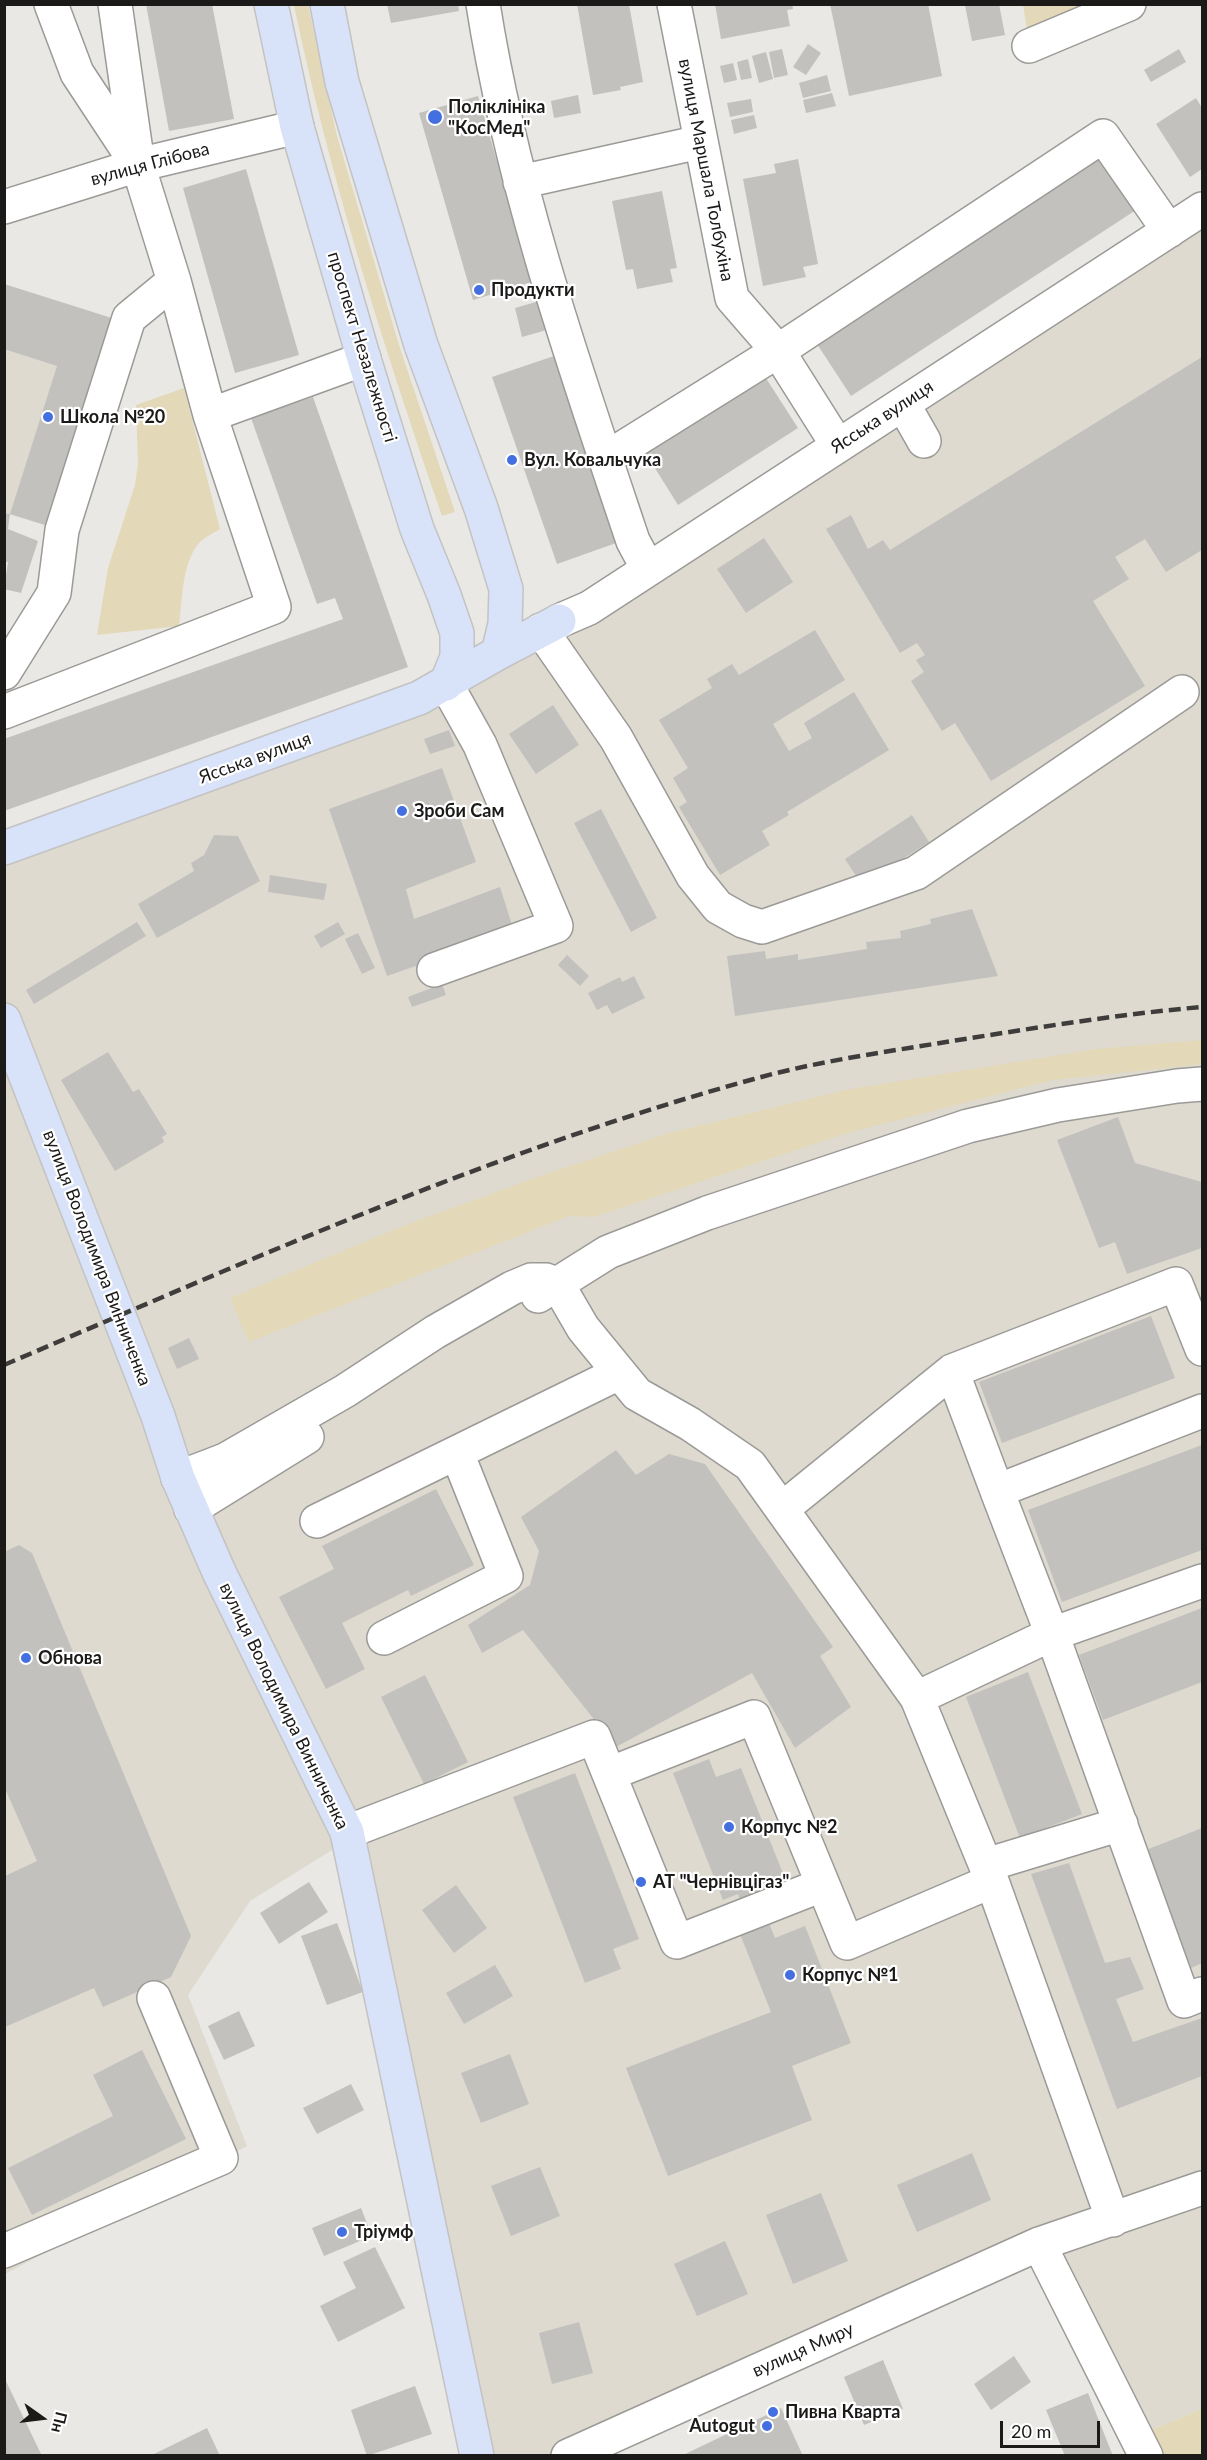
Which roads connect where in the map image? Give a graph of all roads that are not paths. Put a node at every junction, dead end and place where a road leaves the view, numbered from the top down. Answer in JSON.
{"nodes":[{"id":1,"x":51,"y":4,"type":"edge"},
{"id":2,"x":115,"y":4,"type":"edge"},
{"id":3,"x":272,"y":4,"type":"edge"},
{"id":4,"x":327,"y":4,"type":"edge"},
{"id":5,"x":483,"y":4,"type":"edge"},
{"id":6,"x":674,"y":4,"type":"edge"},
{"id":7,"x":1129,"y":4,"type":"edge"},
{"id":8,"x":1029,"y":46,"type":"dead end"},
{"id":9,"x":297,"y":127,"type":"junction"},
{"id":10,"x":700,"y":142,"type":"junction"},
{"id":11,"x":138,"y":165,"type":"junction"},
{"id":12,"x":520,"y":182,"type":"junction"},
{"id":13,"x":4,"y":207,"type":"edge"},
{"id":14,"x":1203,"y":209,"type":"edge"},
{"id":15,"x":1169,"y":231,"type":"junction"},
{"id":16,"x":174,"y":281,"type":"junction"},
{"id":17,"x":778,"y":351,"type":"junction"},
{"id":18,"x":364,"y":359,"type":"junction"},
{"id":19,"x":903,"y":404,"type":"junction"},
{"id":20,"x":210,"y":415,"type":"junction"},
{"id":21,"x":924,"y":441,"type":"dead end"},
{"id":22,"x":838,"y":446,"type":"junction"},
{"id":23,"x":605,"y":459,"type":"junction"},
{"id":24,"x":648,"y":569,"type":"junction"},
{"id":25,"x":507,"y":589,"type":"junction"},
{"id":26,"x":550,"y":626,"type":"junction"},
{"id":27,"x":498,"y":653,"type":"junction"},
{"id":28,"x":4,"y":674,"type":"edge"},
{"id":29,"x":446,"y":684,"type":"junction"},
{"id":30,"x":1182,"y":692,"type":"dead end"},
{"id":31,"x":4,"y":712,"type":"edge"},
{"id":32,"x":4,"y":848,"type":"edge"},
{"id":33,"x":434,"y":970,"type":"dead end"},
{"id":34,"x":4,"y":1020,"type":"edge"},
{"id":35,"x":1203,"y":1084,"type":"edge"},
{"id":36,"x":558,"y":1285,"type":"junction"},
{"id":37,"x":1203,"y":1349,"type":"edge"},
{"id":38,"x":952,"y":1371,"type":"junction"},
{"id":39,"x":618,"y":1373,"type":"junction"},
{"id":40,"x":1203,"y":1411,"type":"edge"},
{"id":41,"x":457,"y":1453,"type":"junction"},
{"id":42,"x":178,"y":1478,"type":"junction"},
{"id":43,"x":997,"y":1491,"type":"junction"},
{"id":44,"x":191,"y":1509,"type":"junction"},
{"id":45,"x":782,"y":1509,"type":"junction"},
{"id":46,"x":317,"y":1521,"type":"dead end"},
{"id":47,"x":1203,"y":1581,"type":"edge"},
{"id":48,"x":1052,"y":1634,"type":"junction"},
{"id":49,"x":384,"y":1638,"type":"dead end"},
{"id":50,"x":917,"y":1698,"type":"junction"},
{"id":51,"x":609,"y":1774,"type":"junction"},
{"id":52,"x":1121,"y":1824,"type":"junction"},
{"id":53,"x":347,"y":1832,"type":"junction"},
{"id":54,"x":989,"y":1873,"type":"junction"},
{"id":55,"x":822,"y":1885,"type":"junction"},
{"id":56,"x":1203,"y":1994,"type":"edge"},
{"id":57,"x":154,"y":1998,"type":"dead end"},
{"id":58,"x":1203,"y":2188,"type":"edge"},
{"id":59,"x":1113,"y":2220,"type":"junction"},
{"id":60,"x":1038,"y":2244,"type":"junction"},
{"id":61,"x":4,"y":2251,"type":"edge"},
{"id":62,"x":477,"y":2456,"type":"edge"},
{"id":63,"x":568,"y":2456,"type":"edge"},
{"id":64,"x":1146,"y":2456,"type":"edge"}],
"edges":[{"from":1,"to":11,"type":"street"},
{"from":2,"to":11,"type":"street"},
{"from":3,"to":9,"type":"main road","name":"проспект Незалежності"},
{"from":4,"to":25,"type":"main road"},
{"from":5,"to":12,"type":"street"},
{"from":6,"to":10,"type":"street","name":"вулиця Маршала Толбухіна"},
{"from":7,"to":8,"type":"street"},
{"from":9,"to":11,"type":"street","name":"вулиця Глібова"},
{"from":9,"to":18,"type":"main road","name":"проспект Незалежності"},
{"from":10,"to":12,"type":"street"},
{"from":10,"to":17,"type":"street","name":"вулиця Маршала Толбухіна"},
{"from":11,"to":13,"type":"street","name":"вулиця Глібова"},
{"from":11,"to":16,"type":"street"},
{"from":12,"to":23,"type":"street"},
{"from":14,"to":15,"type":"street","name":"Ясська вулиця"},
{"from":15,"to":17,"type":"street"},
{"from":15,"to":19,"type":"street","name":"Ясська вулиця"},
{"from":16,"to":20,"type":"street"},
{"from":16,"to":28,"type":"street"},
{"from":17,"to":22,"type":"street","name":"вулиця Маршала Толбухіна"},
{"from":17,"to":23,"type":"street"},
{"from":18,"to":20,"type":"street"},
{"from":18,"to":29,"type":"main road","name":"проспект Незалежності"},
{"from":19,"to":21,"type":"street"},
{"from":19,"to":22,"type":"street","name":"Ясська вулиця"},
{"from":20,"to":31,"type":"street"},
{"from":22,"to":24,"type":"street","name":"Ясська вулиця"},
{"from":23,"to":24,"type":"street"},
{"from":24,"to":26,"type":"street","name":"Ясська вулиця"},
{"from":25,"to":26,"type":"main road"},
{"from":25,"to":27,"type":"main road"},
{"from":26,"to":27,"type":"main road","name":"Ясська вулиця"},
{"from":26,"to":30,"type":"street"},
{"from":27,"to":29,"type":"main road","name":"Ясська вулиця"},
{"from":29,"to":32,"type":"main road","name":"Ясська вулиця"},
{"from":29,"to":33,"type":"street"},
{"from":34,"to":42,"type":"main road","name":"вулиця Володимира Винниченка"},
{"from":35,"to":36,"type":"street"},
{"from":36,"to":39,"type":"street"},
{"from":36,"to":42,"type":"street"},
{"from":36,"to":44,"type":"street"},
{"from":37,"to":38,"type":"street"},
{"from":38,"to":43,"type":"street"},
{"from":38,"to":45,"type":"street"},
{"from":39,"to":41,"type":"street"},
{"from":39,"to":45,"type":"street"},
{"from":40,"to":43,"type":"street"},
{"from":41,"to":46,"type":"street"},
{"from":41,"to":49,"type":"street"},
{"from":42,"to":44,"type":"main road","name":"вулиця Володимира Винниченка"},
{"from":43,"to":48,"type":"street"},
{"from":44,"to":53,"type":"main road","name":"вулиця Володимира Винниченка"},
{"from":45,"to":50,"type":"street"},
{"from":47,"to":48,"type":"street"},
{"from":48,"to":50,"type":"street"},
{"from":48,"to":52,"type":"street"},
{"from":50,"to":54,"type":"street"},
{"from":51,"to":53,"type":"street"},
{"from":51,"to":55,"type":"street"},
{"from":51,"to":55,"type":"street"},
{"from":52,"to":54,"type":"street"},
{"from":52,"to":56,"type":"street"},
{"from":53,"to":62,"type":"main road","name":"вулиця Володимира Винниченка"},
{"from":54,"to":55,"type":"street"},
{"from":54,"to":59,"type":"street"},
{"from":57,"to":61,"type":"street"},
{"from":58,"to":59,"type":"street","name":"вулиця Миру"},
{"from":59,"to":60,"type":"street","name":"вулиця Миру"},
{"from":60,"to":63,"type":"street","name":"вулиця Миру"},
{"from":60,"to":64,"type":"street"}]}
